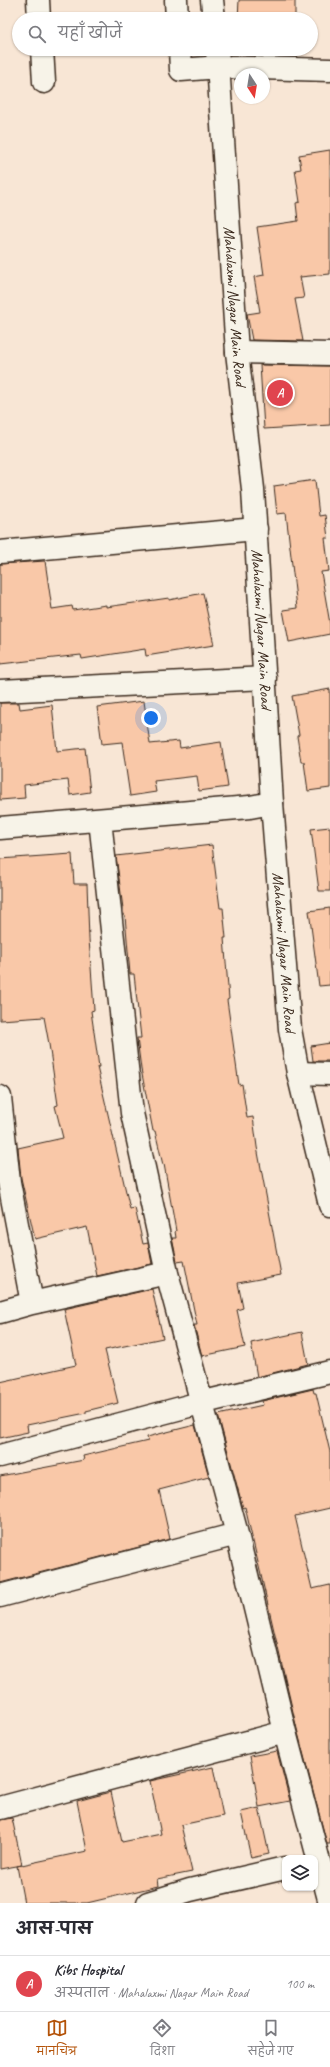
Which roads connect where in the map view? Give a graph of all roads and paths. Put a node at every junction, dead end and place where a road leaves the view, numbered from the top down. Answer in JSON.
{"nodes":[{"id":1,"x":38,"y":0,"type":"edge"},
{"id":2,"x":176,"y":0,"type":"edge"},
{"id":3,"x":212,"y":0,"type":"edge"},
{"id":4,"x":39,"y":12,"type":"edge"},
{"id":5,"x":177,"y":12,"type":"edge"},
{"id":6,"x":213,"y":12,"type":"edge"},
{"id":7,"x":42,"y":56,"type":"edge"},
{"id":8,"x":180,"y":56,"type":"edge"},
{"id":9,"x":218,"y":58,"type":"edge"},
{"id":10,"x":330,"y":70,"type":"edge"},
{"id":11,"x":44,"y":82,"type":"dead end"},
{"id":12,"x":237,"y":352,"type":"junction"},
{"id":13,"x":330,"y":354,"type":"edge"},
{"id":14,"x":256,"y":529,"type":"junction"},
{"id":15,"x":0,"y":552,"type":"edge"},
{"id":16,"x":265,"y":678,"type":"junction"},
{"id":17,"x":0,"y":691,"type":"edge"},
{"id":18,"x":272,"y":802,"type":"junction"},
{"id":19,"x":100,"y":820,"type":"junction"},
{"id":20,"x":0,"y":828,"type":"edge"},
{"id":21,"x":298,"y":1072,"type":"junction"},
{"id":22,"x":330,"y":1074,"type":"edge"},
{"id":23,"x":0,"y":1097,"type":"edge"},
{"id":24,"x":330,"y":1205,"type":"edge"},
{"id":25,"x":167,"y":1273,"type":"junction"},
{"id":26,"x":32,"y":1303,"type":"junction"},
{"id":27,"x":0,"y":1312,"type":"edge"},
{"id":28,"x":330,"y":1372,"type":"edge"},
{"id":29,"x":200,"y":1403,"type":"junction"},
{"id":30,"x":0,"y":1456,"type":"edge"},
{"id":31,"x":237,"y":1534,"type":"junction"},
{"id":32,"x":0,"y":1596,"type":"edge"},
{"id":33,"x":285,"y":1732,"type":"junction"},
{"id":34,"x":0,"y":1808,"type":"edge"},
{"id":35,"x":321,"y":1859,"type":"edge"},
{"id":36,"x":282,"y":1869,"type":"edge"},
{"id":37,"x":191,"y":1896,"type":"edge"},
{"id":38,"x":148,"y":1903,"type":"edge"},
{"id":39,"x":330,"y":1903,"type":"edge"}],
"edges":[{"from":1,"to":4,"type":"street"},
{"from":2,"to":5,"type":"street"},
{"from":3,"to":6,"type":"street"},
{"from":7,"to":11,"type":"street"},
{"from":8,"to":9,"type":"street"},
{"from":9,"to":10,"type":"street"},
{"from":9,"to":12,"type":"street","name":"Mahalaxmi Nagar Main Road"},
{"from":12,"to":13,"type":"street"},
{"from":12,"to":14,"type":"street","name":"Mahalaxmi Nagar Main Road"},
{"from":14,"to":15,"type":"street"},
{"from":14,"to":16,"type":"street","name":"Mahalaxmi Nagar Main Road"},
{"from":16,"to":17,"type":"street"},
{"from":16,"to":18,"type":"street","name":"Mahalaxmi Nagar Main Road"},
{"from":18,"to":19,"type":"street"},
{"from":18,"to":21,"type":"street","name":"Mahalaxmi Nagar Main Road"},
{"from":19,"to":20,"type":"street"},
{"from":19,"to":25,"type":"street"},
{"from":21,"to":22,"type":"street"},
{"from":21,"to":24,"type":"street","name":"Mahalaxmi Nagar Main Road"},
{"from":23,"to":26,"type":"street"},
{"from":25,"to":26,"type":"street"},
{"from":25,"to":29,"type":"street"},
{"from":26,"to":27,"type":"street"},
{"from":28,"to":29,"type":"street"},
{"from":29,"to":30,"type":"street"},
{"from":29,"to":31,"type":"street"},
{"from":31,"to":32,"type":"street"},
{"from":31,"to":33,"type":"street"},
{"from":33,"to":34,"type":"street"},
{"from":33,"to":35,"type":"street"},
{"from":35,"to":39,"type":"street"},
{"from":36,"to":37,"type":"street"},
{"from":37,"to":38,"type":"street"}]}
